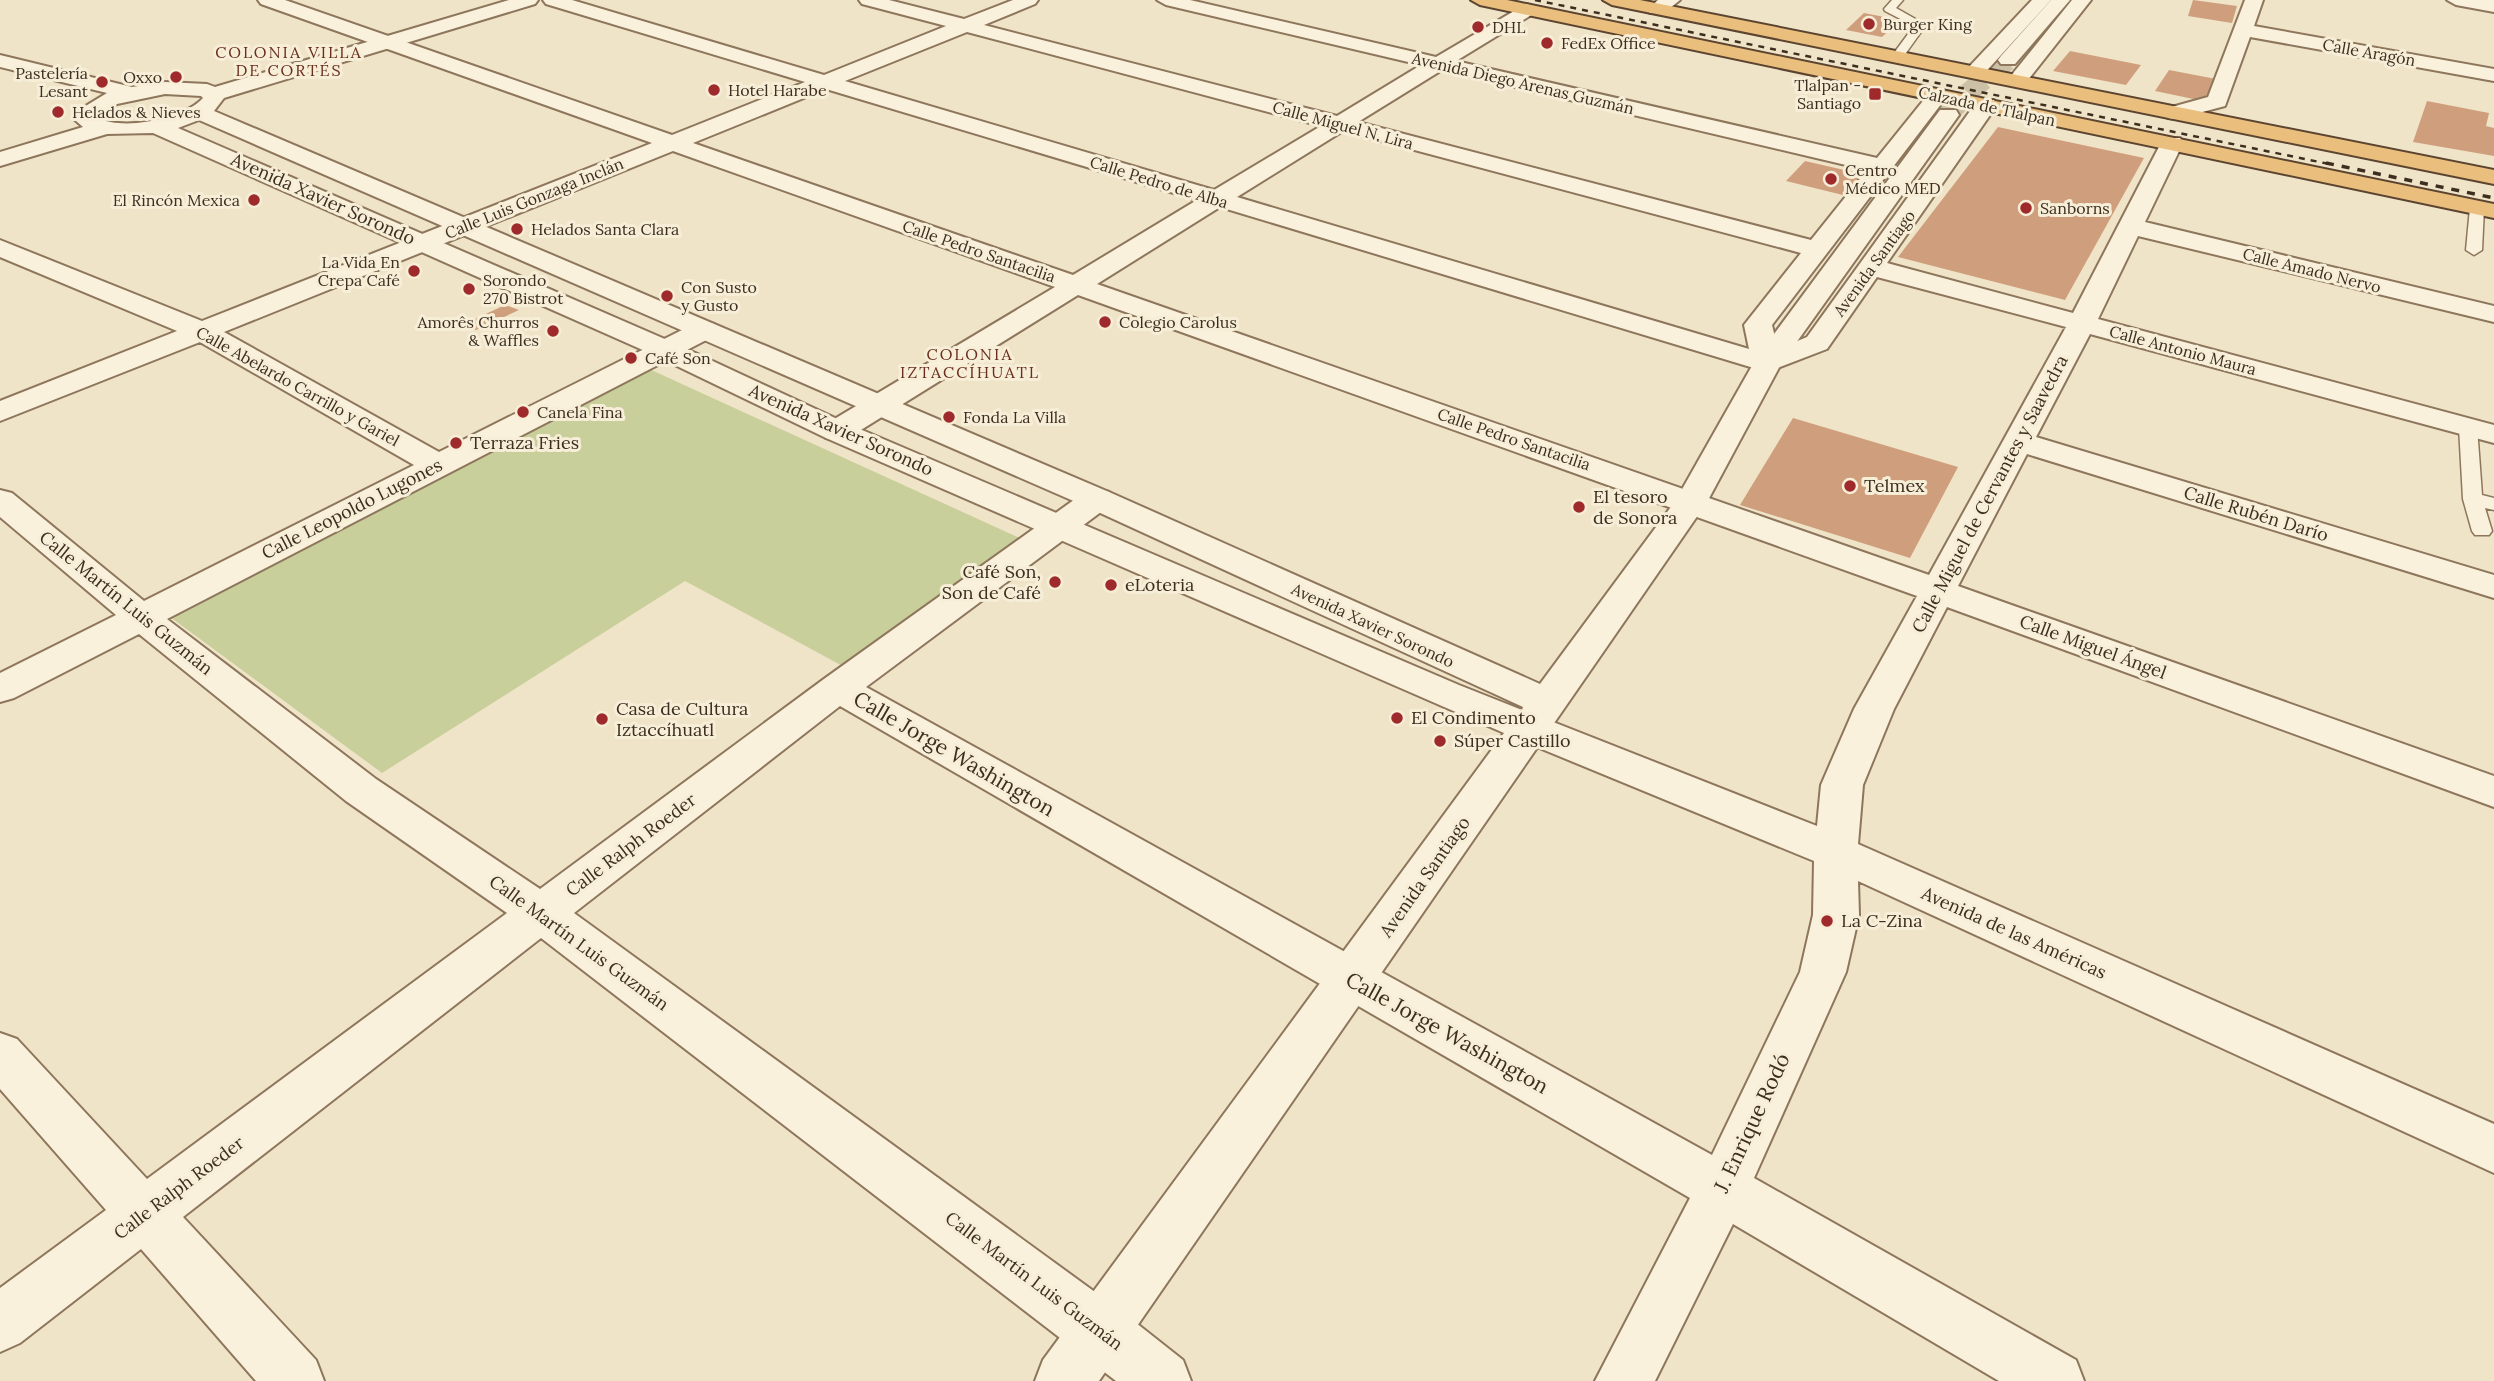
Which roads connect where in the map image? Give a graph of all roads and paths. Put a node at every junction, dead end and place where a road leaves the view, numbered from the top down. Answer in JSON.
{"nodes":[{"id":1,"x":267,"y":0,"type":"edge"},
{"id":2,"x":490,"y":0,"type":"edge"},
{"id":3,"x":529,"y":0,"type":"edge"},
{"id":4,"x":552,"y":0,"type":"edge"},
{"id":5,"x":868,"y":0,"type":"edge"},
{"id":6,"x":1029,"y":0,"type":"edge"},
{"id":7,"x":1166,"y":0,"type":"edge"},
{"id":8,"x":1480,"y":0,"type":"edge"},
{"id":9,"x":1612,"y":0,"type":"edge"},
{"id":10,"x":1898,"y":0,"type":"edge"},
{"id":11,"x":2042,"y":0,"type":"edge"},
{"id":12,"x":2061,"y":0,"type":"edge"},
{"id":13,"x":2082,"y":0,"type":"edge"},
{"id":14,"x":2456,"y":0,"type":"edge"},
{"id":15,"x":2246,"y":1,"type":"edge"},
{"id":16,"x":1664,"y":4,"type":"edge"},
{"id":17,"x":2494,"y":6,"type":"edge"},
{"id":18,"x":1539,"y":12,"type":"junction"},
{"id":19,"x":964,"y":25,"type":"junction"},
{"id":20,"x":2243,"y":30,"type":"junction"},
{"id":21,"x":377,"y":40,"type":"junction"},
{"id":22,"x":1897,"y":57,"type":"junction"},
{"id":23,"x":2008,"y":60,"type":"tunnel mouth"},
{"id":24,"x":0,"y":61,"type":"edge"},
{"id":25,"x":1438,"y":63,"type":"junction"},
{"id":26,"x":1465,"y":70,"type":"junction"},
{"id":27,"x":1974,"y":73,"type":"junction"},
{"id":28,"x":2494,"y":75,"type":"edge"},
{"id":29,"x":0,"y":80,"type":"edge"},
{"id":30,"x":2017,"y":81,"type":"junction"},
{"id":31,"x":826,"y":82,"type":"junction"},
{"id":32,"x":132,"y":93,"type":"junction"},
{"id":33,"x":202,"y":98,"type":"junction"},
{"id":34,"x":1943,"y":105,"type":"junction"},
{"id":35,"x":1986,"y":105,"type":"junction"},
{"id":36,"x":97,"y":118,"type":"junction"},
{"id":37,"x":1340,"y":125,"type":"junction"},
{"id":38,"x":155,"y":126,"type":"junction"},
{"id":39,"x":2174,"y":128,"type":"junction"},
{"id":40,"x":1365,"y":132,"type":"junction"},
{"id":41,"x":671,"y":144,"type":"junction"},
{"id":42,"x":0,"y":145,"type":"edge"},
{"id":43,"x":0,"y":159,"type":"edge"},
{"id":44,"x":1880,"y":166,"type":"junction"},
{"id":45,"x":2494,"y":177,"type":"edge"},
{"id":46,"x":1248,"y":208,"type":"junction"},
{"id":47,"x":2486,"y":209,"type":"edge"},
{"id":48,"x":1221,"y":211,"type":"junction"},
{"id":49,"x":463,"y":226,"type":"junction"},
{"id":50,"x":2129,"y":226,"type":"junction"},
{"id":51,"x":1203,"y":236,"type":"dead end"},
{"id":52,"x":421,"y":242,"type":"junction"},
{"id":53,"x":0,"y":248,"type":"edge"},
{"id":54,"x":1817,"y":249,"type":"junction"},
{"id":55,"x":2474,"y":250,"type":"dead end"},
{"id":56,"x":1872,"y":267,"type":"junction"},
{"id":57,"x":1076,"y":285,"type":"junction"},
{"id":58,"x":1104,"y":294,"type":"junction"},
{"id":59,"x":2494,"y":314,"type":"edge"},
{"id":60,"x":2082,"y":323,"type":"junction"},
{"id":61,"x":704,"y":330,"type":"junction"},
{"id":62,"x":201,"y":331,"type":"junction"},
{"id":63,"x":664,"y":349,"type":"junction"},
{"id":64,"x":1008,"y":355,"type":"dead end"},
{"id":65,"x":1767,"y":363,"type":"junction"},
{"id":66,"x":904,"y":410,"type":"junction"},
{"id":67,"x":0,"y":412,"type":"edge"},
{"id":68,"x":2481,"y":430,"type":"edge"},
{"id":69,"x":837,"y":431,"type":"junction"},
{"id":70,"x":2018,"y":441,"type":"junction"},
{"id":71,"x":867,"y":443,"type":"junction"},
{"id":72,"x":438,"y":465,"type":"junction"},
{"id":73,"x":1097,"y":499,"type":"junction"},
{"id":74,"x":2473,"y":499,"type":"junction"},
{"id":75,"x":0,"y":500,"type":"edge"},
{"id":76,"x":1691,"y":502,"type":"junction"},
{"id":77,"x":2494,"y":504,"type":"edge"},
{"id":78,"x":1062,"y":526,"type":"junction"},
{"id":79,"x":2482,"y":531,"type":"dead end"},
{"id":80,"x":2494,"y":587,"type":"edge"},
{"id":81,"x":1936,"y":591,"type":"junction"},
{"id":82,"x":141,"y":617,"type":"junction"},
{"id":83,"x":838,"y":688,"type":"junction"},
{"id":84,"x":0,"y":689,"type":"edge"},
{"id":85,"x":1538,"y":715,"type":"junction"},
{"id":86,"x":2494,"y":792,"type":"edge"},
{"id":87,"x":1836,"y":853,"type":"junction"},
{"id":88,"x":541,"y":913,"type":"junction"},
{"id":89,"x":1353,"y":980,"type":"junction"},
{"id":90,"x":0,"y":1054,"type":"edge"},
{"id":91,"x":2494,"y":1149,"type":"edge"},
{"id":92,"x":1723,"y":1189,"type":"junction"},
{"id":93,"x":146,"y":1212,"type":"junction"},
{"id":94,"x":0,"y":1323,"type":"edge"},
{"id":95,"x":1101,"y":1331,"type":"junction"},
{"id":96,"x":295,"y":1381,"type":"edge"},
{"id":97,"x":1065,"y":1381,"type":"edge"},
{"id":98,"x":1162,"y":1381,"type":"edge"},
{"id":99,"x":1624,"y":1381,"type":"edge"},
{"id":100,"x":2054,"y":1381,"type":"edge"}],
"edges":[{"from":1,"to":21,"type":"street","name":"Calle Pedro Santacilia"},
{"from":2,"to":21,"type":"street"},
{"from":3,"to":21,"type":"street"},
{"from":4,"to":31,"type":"street","name":"Calle Pedro de Alba"},
{"from":5,"to":19,"type":"street","name":"Calle Miguel N. Lira"},
{"from":6,"to":19,"type":"street","name":"Calle Luis Gonzaga Inclán"},
{"from":7,"to":25,"type":"street","name":"Avenida Diego Arenas Guzmán"},
{"from":8,"to":18,"type":"highway","name":"Calzada de Tlalpan"},
{"from":9,"to":16,"type":"highway","name":"Calzada de Tlalpan"},
{"from":10,"to":22,"type":"lane"},
{"from":11,"to":27,"type":"street"},
{"from":12,"to":23,"type":"street"},
{"from":13,"to":30,"type":"street"},
{"from":14,"to":17,"type":"street"},
{"from":15,"to":20,"type":"street"},
{"from":16,"to":22,"type":"highway","name":"Calzada de Tlalpan"},
{"from":18,"to":25,"type":"street"},
{"from":18,"to":26,"type":"street"},
{"from":18,"to":34,"type":"highway","name":"Calzada de Tlalpan"},
{"from":19,"to":31,"type":"street","name":"Calle Luis Gonzaga Inclán"},
{"from":19,"to":37,"type":"street","name":"Calle Miguel N. Lira"},
{"from":20,"to":28,"type":"street","name":"Calle Aragón"},
{"from":20,"to":39,"type":"street"},
{"from":21,"to":33,"type":"street"},
{"from":21,"to":41,"type":"street","name":"Calle Pedro Santacilia"},
{"from":22,"to":27,"type":"highway","name":"Calzada de Tlalpan"},
{"from":24,"to":32,"type":"street"},
{"from":25,"to":26,"type":"street","name":"Avenida Diego Arenas Guzmán"},
{"from":25,"to":37,"type":"street"},
{"from":26,"to":40,"type":"street"},
{"from":26,"to":44,"type":"street","name":"Avenida Diego Arenas Guzmán"},
{"from":27,"to":30,"type":"highway","name":"Calzada de Tlalpan"},
{"from":29,"to":36,"type":"street"},
{"from":30,"to":39,"type":"highway","name":"Calzada de Tlalpan"},
{"from":31,"to":41,"type":"street","name":"Calle Luis Gonzaga Inclán"},
{"from":31,"to":48,"type":"street","name":"Calle Pedro de Alba"},
{"from":32,"to":33,"type":"street"},
{"from":32,"to":36,"type":"street"},
{"from":33,"to":38,"type":"street"},
{"from":33,"to":49,"type":"street","name":"Avenida Xavier Sorondo"},
{"from":34,"to":35,"type":"highway","name":"Calzada de Tlalpan"},
{"from":34,"to":44,"type":"street"},
{"from":34,"to":65,"type":"street","name":"Avenida Santiago"},
{"from":35,"to":39,"type":"highway","name":"Calzada de Tlalpan"},
{"from":35,"to":56,"type":"street","name":"Avenida Santiago"},
{"from":36,"to":38,"type":"street"},
{"from":36,"to":42,"type":"street"},
{"from":36,"to":43,"type":"street"},
{"from":37,"to":40,"type":"street","name":"Calle Miguel N. Lira"},
{"from":37,"to":48,"type":"street"},
{"from":38,"to":52,"type":"street","name":"Avenida Xavier Sorondo"},
{"from":39,"to":45,"type":"highway","name":"Calzada de Tlalpan"},
{"from":39,"to":47,"type":"highway","name":"Calzada de Tlalpan"},
{"from":39,"to":50,"type":"street","name":"Calle Miguel de Cervantes y Saavedra"},
{"from":40,"to":46,"type":"street"},
{"from":40,"to":54,"type":"street","name":"Calle Miguel N. Lira"},
{"from":41,"to":49,"type":"street","name":"Calle Luis Gonzaga Inclán"},
{"from":41,"to":57,"type":"street","name":"Calle Pedro Santacilia"},
{"from":44,"to":54,"type":"street"},
{"from":46,"to":48,"type":"street"},
{"from":46,"to":65,"type":"street","name":"Calle Pedro de Alba"},
{"from":47,"to":55,"type":"lane"},
{"from":48,"to":57,"type":"street"},
{"from":49,"to":52,"type":"street","name":"Calle Luis Gonzaga Inclán"},
{"from":49,"to":61,"type":"street","name":"Avenida Xavier Sorondo"},
{"from":50,"to":59,"type":"street","name":"Calle Amado Nervo"},
{"from":50,"to":60,"type":"street","name":"Calle Miguel de Cervantes y Saavedra"},
{"from":51,"to":58,"type":"street"},
{"from":52,"to":62,"type":"street","name":"Calle Luis Gonzaga Inclán"},
{"from":52,"to":63,"type":"street","name":"Avenida Xavier Sorondo"},
{"from":53,"to":62,"type":"street","name":"Calle Abelardo Carrillo y Gariel"},
{"from":54,"to":65,"type":"street"},
{"from":56,"to":60,"type":"street","name":"Calle Antonio Maura"},
{"from":56,"to":65,"type":"street","name":"Avenida Santiago"},
{"from":57,"to":58,"type":"street","name":"Calle Pedro Santacilia"},
{"from":57,"to":66,"type":"street"},
{"from":58,"to":64,"type":"street"},
{"from":58,"to":76,"type":"street","name":"Calle Pedro Santacilia"},
{"from":60,"to":68,"type":"street","name":"Calle Antonio Maura"},
{"from":60,"to":70,"type":"street","name":"Calle Miguel de Cervantes y Saavedra"},
{"from":61,"to":63,"type":"street","name":"Calle Leopoldo Lugones"},
{"from":61,"to":66,"type":"street","name":"Avenida Xavier Sorondo"},
{"from":62,"to":67,"type":"street","name":"Calle Luis Gonzaga Inclán"},
{"from":62,"to":72,"type":"street","name":"Calle Abelardo Carrillo y Gariel"},
{"from":63,"to":69,"type":"street","name":"Avenida Xavier Sorondo"},
{"from":63,"to":72,"type":"street","name":"Calle Leopoldo Lugones"},
{"from":65,"to":76,"type":"street","name":"Avenida Santiago"},
{"from":66,"to":69,"type":"street"},
{"from":66,"to":71,"type":"street"},
{"from":66,"to":73,"type":"street","name":"Avenida Xavier Sorondo"},
{"from":68,"to":74,"type":"lane"},
{"from":69,"to":71,"type":"street","name":"Avenida Xavier Sorondo"},
{"from":70,"to":80,"type":"street","name":"Calle Rubén Darío"},
{"from":70,"to":81,"type":"street","name":"Calle Miguel de Cervantes y Saavedra"},
{"from":71,"to":78,"type":"street","name":"Avenida Xavier Sorondo"},
{"from":72,"to":82,"type":"street","name":"Calle Leopoldo Lugones"},
{"from":73,"to":78,"type":"street","name":"Calle Ralph Roeder"},
{"from":73,"to":85,"type":"street","name":"Avenida Xavier Sorondo"},
{"from":74,"to":77,"type":"lane"},
{"from":74,"to":79,"type":"lane"},
{"from":75,"to":82,"type":"street","name":"Calle Martín Luis Guzmán"},
{"from":76,"to":81,"type":"street","name":"Calle Miguel Ángel"},
{"from":76,"to":85,"type":"street","name":"Avenida Santiago"},
{"from":78,"to":83,"type":"street","name":"Calle Ralph Roeder"},
{"from":78,"to":85,"type":"street","name":"Avenida Xavier Sorondo"},
{"from":81,"to":86,"type":"street","name":"Calle Miguel Ángel"},
{"from":81,"to":87,"type":"street","name":"Calle Miguel de Cervantes y Saavedra"},
{"from":82,"to":84,"type":"street","name":"Calle Leopoldo Lugones"},
{"from":82,"to":88,"type":"street","name":"Calle Martín Luis Guzmán"},
{"from":83,"to":88,"type":"street","name":"Calle Ralph Roeder"},
{"from":83,"to":89,"type":"street","name":"Calle Jorge Washington"},
{"from":85,"to":87,"type":"street","name":"Avenida de las Américas"},
{"from":85,"to":89,"type":"street","name":"Avenida Santiago"},
{"from":87,"to":91,"type":"street","name":"Avenida de las Américas"},
{"from":87,"to":92,"type":"street","name":"J. Enrique Rodó"},
{"from":88,"to":93,"type":"street","name":"Calle Ralph Roeder"},
{"from":88,"to":95,"type":"street","name":"Calle Martín Luis Guzmán"},
{"from":89,"to":92,"type":"street","name":"Calle Jorge Washington"},
{"from":89,"to":95,"type":"street","name":"Avenida Santiago"},
{"from":90,"to":93,"type":"street"},
{"from":92,"to":99,"type":"street","name":"J. Enrique Rodó"},
{"from":92,"to":100,"type":"street","name":"Calle Jorge Washington"},
{"from":93,"to":94,"type":"street","name":"Calle Ralph Roeder"},
{"from":93,"to":96,"type":"street"},
{"from":95,"to":97,"type":"street","name":"Avenida Santiago"},
{"from":95,"to":98,"type":"street","name":"Calle Martín Luis Guzmán"}]}
